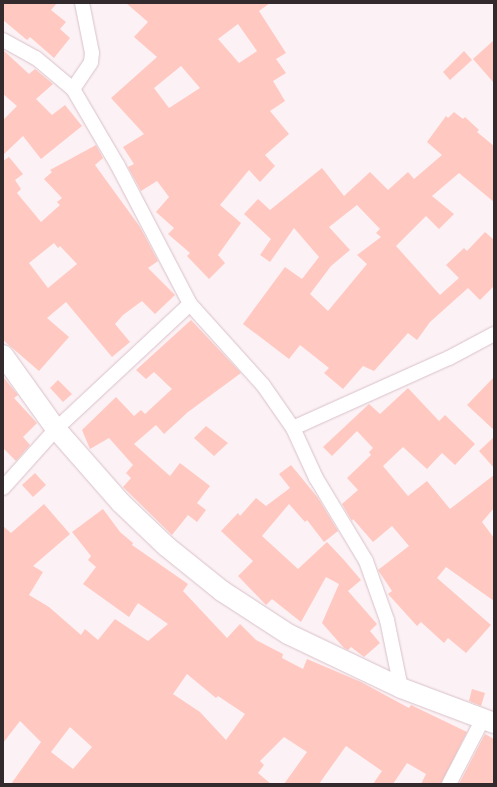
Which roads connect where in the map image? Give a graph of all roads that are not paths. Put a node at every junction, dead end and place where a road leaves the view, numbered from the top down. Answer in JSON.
{"nodes":[{"id":1,"x":82,"y":3,"type":"edge"},
{"id":2,"x":3,"y":40,"type":"edge"},
{"id":3,"x":73,"y":90,"type":"junction"},
{"id":4,"x":190,"y":304,"type":"junction"},
{"id":5,"x":494,"y":334,"type":"edge"},
{"id":6,"x":3,"y":355,"type":"edge"},
{"id":7,"x":293,"y":428,"type":"junction"},
{"id":8,"x":56,"y":429,"type":"junction"},
{"id":9,"x":3,"y":488,"type":"edge"},
{"id":10,"x":402,"y":688,"type":"junction"},
{"id":11,"x":488,"y":721,"type":"edge"},
{"id":12,"x":449,"y":784,"type":"edge"}],
"edges":[{"from":1,"to":3,"type":"street"},
{"from":2,"to":3,"type":"street"},
{"from":3,"to":4,"type":"street"},
{"from":4,"to":7,"type":"street"},
{"from":4,"to":8,"type":"street"},
{"from":5,"to":7,"type":"street"},
{"from":6,"to":8,"type":"street"},
{"from":7,"to":10,"type":"street"},
{"from":8,"to":9,"type":"street"},
{"from":8,"to":10,"type":"street"},
{"from":10,"to":11,"type":"street"},
{"from":11,"to":12,"type":"street"}]}
